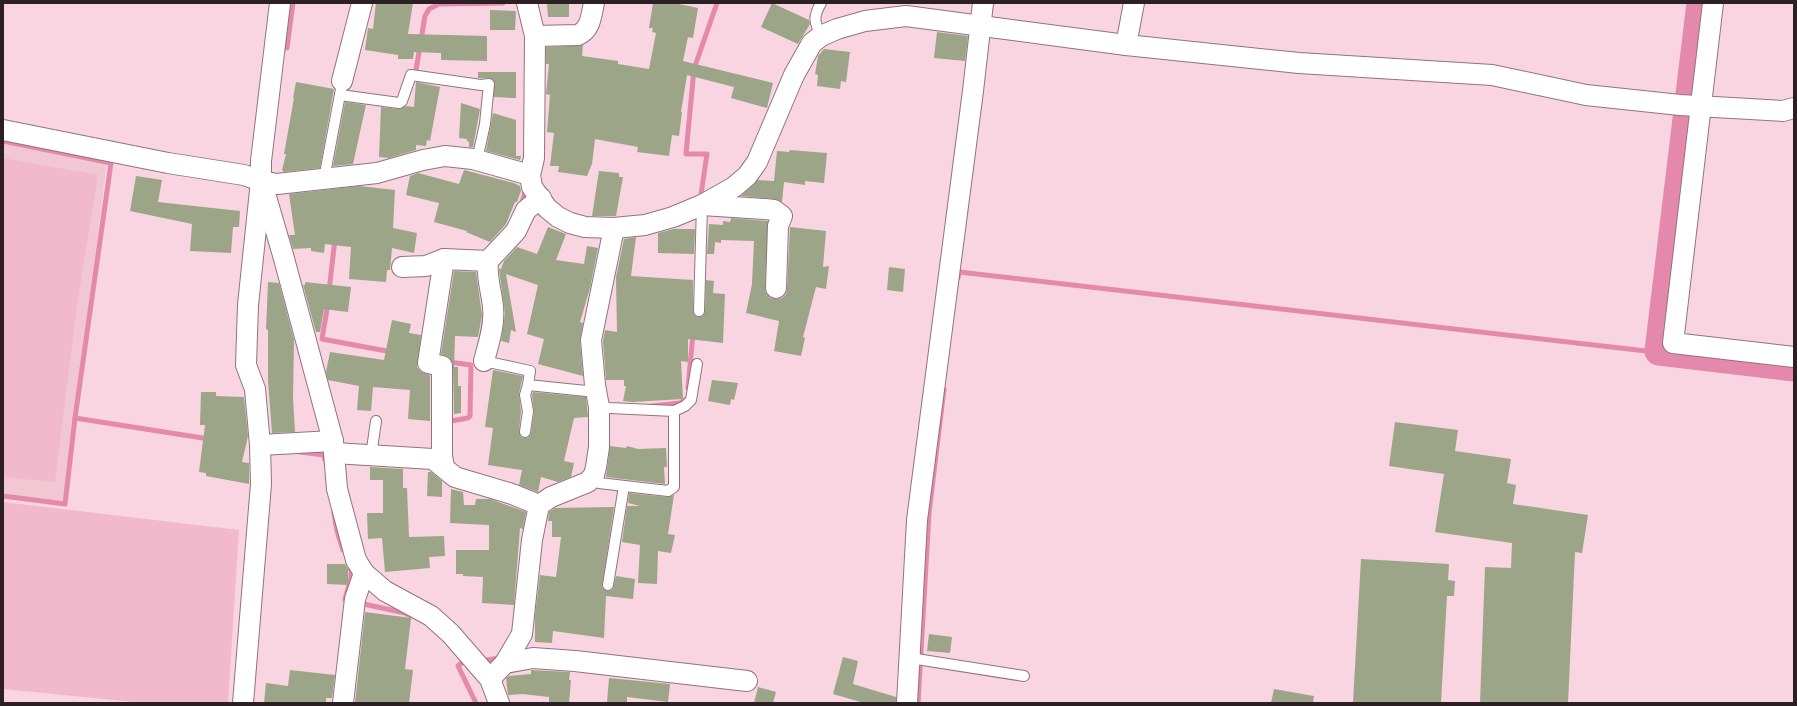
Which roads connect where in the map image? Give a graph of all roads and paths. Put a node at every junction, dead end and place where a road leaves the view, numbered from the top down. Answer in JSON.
{"nodes":[{"id":1,"x":280,"y":3,"type":"edge"},
{"id":2,"x":362,"y":3,"type":"edge"},
{"id":3,"x":527,"y":3,"type":"edge"},
{"id":4,"x":594,"y":3,"type":"edge"},
{"id":5,"x":821,"y":3,"type":"edge"},
{"id":6,"x":983,"y":3,"type":"edge"},
{"id":7,"x":1134,"y":3,"type":"edge"},
{"id":8,"x":1713,"y":3,"type":"edge"},
{"id":9,"x":980,"y":25,"type":"junction"},
{"id":10,"x":535,"y":36,"type":"junction"},
{"id":11,"x":820,"y":36,"type":"junction"},
{"id":12,"x":1126,"y":45,"type":"junction"},
{"id":13,"x":341,"y":88,"type":"junction"},
{"id":14,"x":1693,"y":107,"type":"junction"},
{"id":15,"x":1794,"y":108,"type":"edge"},
{"id":16,"x":3,"y":130,"type":"edge"},
{"id":17,"x":477,"y":160,"type":"junction"},
{"id":18,"x":530,"y":175,"type":"junction"},
{"id":19,"x":324,"y":179,"type":"junction"},
{"id":20,"x":261,"y":181,"type":"junction"},
{"id":21,"x":541,"y":198,"type":"junction"},
{"id":22,"x":702,"y":205,"type":"junction"},
{"id":23,"x":614,"y":228,"type":"junction"},
{"id":24,"x":444,"y":259,"type":"junction"},
{"id":25,"x":488,"y":261,"type":"junction"},
{"id":26,"x":402,"y":267,"type":"dead end"},
{"id":27,"x":776,"y":288,"type":"dead end"},
{"id":28,"x":699,"y":311,"type":"dead end"},
{"id":29,"x":1794,"y":357,"type":"edge"},
{"id":30,"x":484,"y":361,"type":"joint"},
{"id":31,"x":697,"y":364,"type":"dead end"},
{"id":32,"x":528,"y":385,"type":"junction"},
{"id":33,"x":598,"y":399,"type":"junction"},
{"id":34,"x":674,"y":411,"type":"junction"},
{"id":35,"x":376,"y":421,"type":"dead end"},
{"id":36,"x":525,"y":432,"type":"dead end"},
{"id":37,"x":260,"y":445,"type":"junction"},
{"id":38,"x":334,"y":447,"type":"junction"},
{"id":39,"x":371,"y":456,"type":"junction"},
{"id":40,"x":444,"y":468,"type":"junction"},
{"id":41,"x":591,"y":478,"type":"junction"},
{"id":42,"x":624,"y":486,"type":"junction"},
{"id":43,"x":539,"y":505,"type":"junction"},
{"id":44,"x":364,"y":573,"type":"junction"},
{"id":45,"x":608,"y":585,"type":"dead end"},
{"id":46,"x":910,"y":658,"type":"junction"},
{"id":47,"x":505,"y":663,"type":"junction"},
{"id":48,"x":1024,"y":676,"type":"dead end"},
{"id":49,"x":490,"y":679,"type":"junction"},
{"id":50,"x":747,"y":681,"type":"dead end"},
{"id":51,"x":243,"y":703,"type":"edge"},
{"id":52,"x":343,"y":703,"type":"edge"},
{"id":53,"x":499,"y":703,"type":"edge"},
{"id":54,"x":907,"y":703,"type":"edge"}],
"edges":[{"from":1,"to":20,"type":"street"},
{"from":2,"to":13,"type":"street"},
{"from":3,"to":10,"type":"street"},
{"from":4,"to":10,"type":"street"},
{"from":5,"to":11,"type":"lane"},
{"from":6,"to":9,"type":"street"},
{"from":7,"to":12,"type":"street"},
{"from":8,"to":14,"type":"street"},
{"from":9,"to":11,"type":"street"},
{"from":9,"to":12,"type":"street"},
{"from":9,"to":46,"type":"street"},
{"from":10,"to":18,"type":"street"},
{"from":11,"to":22,"type":"street"},
{"from":12,"to":14,"type":"street"},
{"from":13,"to":17,"type":"lane"},
{"from":13,"to":19,"type":"lane"},
{"from":14,"to":15,"type":"street"},
{"from":14,"to":29,"type":"street"},
{"from":16,"to":20,"type":"street"},
{"from":17,"to":18,"type":"street"},
{"from":17,"to":19,"type":"street"},
{"from":18,"to":21,"type":"street"},
{"from":19,"to":20,"type":"street"},
{"from":20,"to":37,"type":"street"},
{"from":20,"to":38,"type":"street"},
{"from":21,"to":23,"type":"street"},
{"from":21,"to":25,"type":"street"},
{"from":22,"to":23,"type":"street"},
{"from":22,"to":27,"type":"street"},
{"from":22,"to":28,"type":"lane"},
{"from":23,"to":33,"type":"street"},
{"from":24,"to":25,"type":"street"},
{"from":24,"to":26,"type":"street"},
{"from":24,"to":40,"type":"street"},
{"from":25,"to":30,"type":"street"},
{"from":30,"to":32,"type":"lane"},
{"from":31,"to":34,"type":"lane"},
{"from":32,"to":33,"type":"lane"},
{"from":32,"to":36,"type":"lane"},
{"from":33,"to":34,"type":"lane"},
{"from":33,"to":41,"type":"street"},
{"from":34,"to":42,"type":"lane"},
{"from":35,"to":39,"type":"lane"},
{"from":37,"to":38,"type":"street"},
{"from":37,"to":51,"type":"street"},
{"from":38,"to":39,"type":"street"},
{"from":38,"to":44,"type":"street"},
{"from":39,"to":40,"type":"street"},
{"from":40,"to":43,"type":"street"},
{"from":41,"to":42,"type":"lane"},
{"from":41,"to":43,"type":"street"},
{"from":42,"to":45,"type":"lane"},
{"from":43,"to":47,"type":"street"},
{"from":44,"to":49,"type":"street"},
{"from":44,"to":52,"type":"street"},
{"from":46,"to":48,"type":"lane"},
{"from":46,"to":54,"type":"street"},
{"from":47,"to":49,"type":"street"},
{"from":47,"to":50,"type":"street"},
{"from":49,"to":53,"type":"street"}]}
